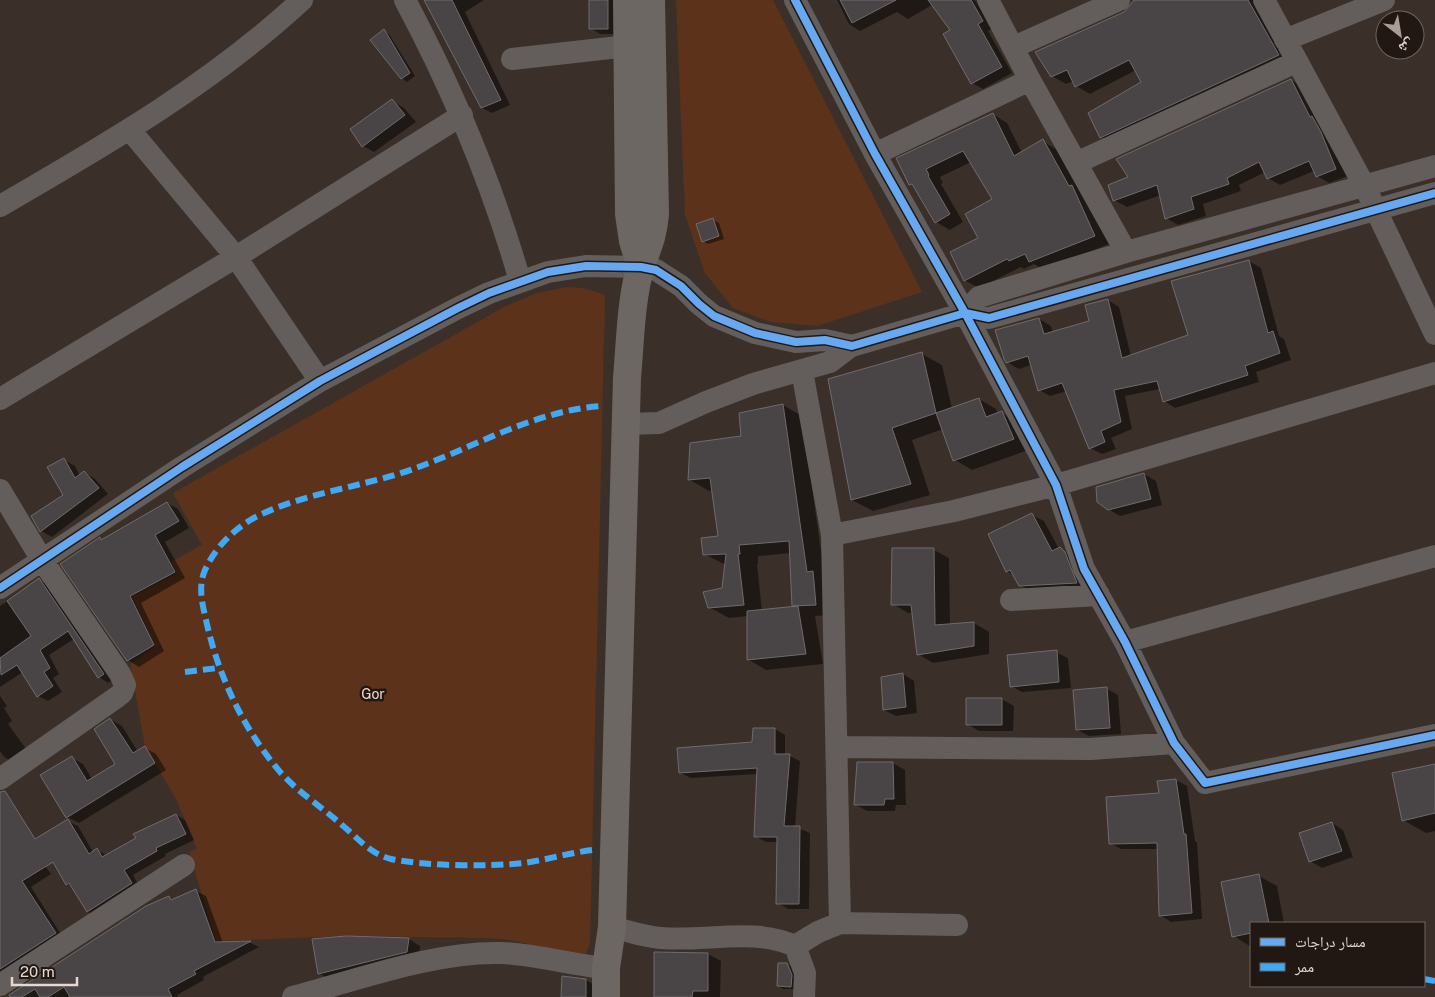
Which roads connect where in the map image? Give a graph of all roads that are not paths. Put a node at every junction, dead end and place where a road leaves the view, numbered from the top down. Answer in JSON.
{"nodes":[{"id":1,"x":302,"y":0,"type":"edge"},
{"id":2,"x":404,"y":0,"type":"edge"},
{"id":3,"x":627,"y":0,"type":"edge"},
{"id":4,"x":651,"y":0,"type":"edge"},
{"id":5,"x":795,"y":0,"type":"edge"},
{"id":6,"x":988,"y":0,"type":"edge"},
{"id":7,"x":1119,"y":0,"type":"edge"},
{"id":8,"x":1264,"y":0,"type":"edge"},
{"id":9,"x":1384,"y":0,"type":"edge"},
{"id":10,"x":1285,"y":40,"type":"junction"},
{"id":11,"x":628,"y":46,"type":"junction"},
{"id":12,"x":1014,"y":47,"type":"junction"},
{"id":13,"x":512,"y":59,"type":"dead end"},
{"id":14,"x":1296,"y":62,"type":"junction"},
{"id":15,"x":1030,"y":80,"type":"junction"},
{"id":16,"x":462,"y":115,"type":"junction"},
{"id":17,"x":130,"y":130,"type":"junction"},
{"id":18,"x":875,"y":154,"type":"junction"},
{"id":19,"x":1076,"y":163,"type":"junction"},
{"id":20,"x":1435,"y":166,"type":"edge"},
{"id":21,"x":1365,"y":186,"type":"junction"},
{"id":22,"x":1435,"y":194,"type":"edge"},
{"id":23,"x":0,"y":206,"type":"edge"},
{"id":24,"x":1377,"y":211,"type":"junction"},
{"id":25,"x":1126,"y":252,"type":"junction"},
{"id":26,"x":236,"y":258,"type":"junction"},
{"id":27,"x":641,"y":266,"type":"junction"},
{"id":28,"x":520,"y":281,"type":"junction"},
{"id":29,"x":965,"y":313,"type":"junction"},
{"id":30,"x":1435,"y":334,"type":"edge"},
{"id":31,"x":851,"y":346,"type":"junction"},
{"id":32,"x":802,"y":371,"type":"junction"},
{"id":33,"x":1435,"y":374,"type":"edge"},
{"id":34,"x":320,"y":381,"type":"junction"},
{"id":35,"x":0,"y":399,"type":"edge"},
{"id":36,"x":626,"y":424,"type":"junction"},
{"id":37,"x":1056,"y":485,"type":"junction"},
{"id":38,"x":0,"y":490,"type":"edge"},
{"id":39,"x":832,"y":535,"type":"junction"},
{"id":40,"x":1435,"y":556,"type":"edge"},
{"id":41,"x":42,"y":560,"type":"junction"},
{"id":42,"x":0,"y":588,"type":"edge"},
{"id":43,"x":1099,"y":595,"type":"junction"},
{"id":44,"x":1011,"y":600,"type":"dead end"},
{"id":45,"x":1125,"y":642,"type":"junction"},
{"id":46,"x":1435,"y":735,"type":"edge"},
{"id":47,"x":1174,"y":744,"type":"junction"},
{"id":48,"x":838,"y":747,"type":"junction"},
{"id":49,"x":0,"y":779,"type":"edge"},
{"id":50,"x":184,"y":865,"type":"dead end"},
{"id":51,"x":840,"y":923,"type":"junction"},
{"id":52,"x":957,"y":925,"type":"dead end"},
{"id":53,"x":612,"y":927,"type":"junction"},
{"id":54,"x":795,"y":946,"type":"junction"},
{"id":55,"x":606,"y":968,"type":"junction"},
{"id":56,"x":0,"y":985,"type":"edge"},
{"id":57,"x":294,"y":997,"type":"edge"},
{"id":58,"x":606,"y":997,"type":"edge"},
{"id":59,"x":804,"y":997,"type":"edge"}],
"edges":[{"from":1,"to":17,"type":"street"},
{"from":2,"to":16,"type":"street"},
{"from":3,"to":11,"type":"main road"},
{"from":4,"to":27,"type":"main road"},
{"from":5,"to":18,"type":"street"},
{"from":6,"to":12,"type":"street"},
{"from":7,"to":12,"type":"street"},
{"from":8,"to":10,"type":"street"},
{"from":9,"to":10,"type":"street"},
{"from":10,"to":14,"type":"street"},
{"from":11,"to":13,"type":"street"},
{"from":11,"to":27,"type":"main road"},
{"from":12,"to":15,"type":"street"},
{"from":14,"to":19,"type":"street"},
{"from":14,"to":21,"type":"street"},
{"from":15,"to":18,"type":"street"},
{"from":15,"to":19,"type":"street"},
{"from":16,"to":26,"type":"street"},
{"from":16,"to":28,"type":"street"},
{"from":17,"to":23,"type":"street"},
{"from":17,"to":26,"type":"street"},
{"from":18,"to":29,"type":"street"},
{"from":19,"to":25,"type":"street"},
{"from":20,"to":21,"type":"street"},
{"from":21,"to":24,"type":"street"},
{"from":21,"to":25,"type":"street"},
{"from":22,"to":24,"type":"street"},
{"from":24,"to":29,"type":"street"},
{"from":24,"to":30,"type":"street"},
{"from":25,"to":29,"type":"street"},
{"from":26,"to":34,"type":"street"},
{"from":26,"to":35,"type":"street"},
{"from":27,"to":28,"type":"street"},
{"from":27,"to":31,"type":"street"},
{"from":27,"to":36,"type":"main road"},
{"from":28,"to":34,"type":"street"},
{"from":29,"to":31,"type":"street"},
{"from":29,"to":37,"type":"street"},
{"from":31,"to":32,"type":"street"},
{"from":32,"to":36,"type":"street"},
{"from":32,"to":39,"type":"street"},
{"from":33,"to":37,"type":"street"},
{"from":34,"to":41,"type":"street"},
{"from":36,"to":53,"type":"main road"},
{"from":37,"to":39,"type":"street"},
{"from":37,"to":43,"type":"street"},
{"from":38,"to":41,"type":"street"},
{"from":39,"to":48,"type":"street"},
{"from":40,"to":45,"type":"street"},
{"from":41,"to":42,"type":"street"},
{"from":41,"to":49,"type":"street"},
{"from":43,"to":44,"type":"street"},
{"from":43,"to":45,"type":"street"},
{"from":45,"to":47,"type":"street"},
{"from":46,"to":47,"type":"street"},
{"from":47,"to":48,"type":"street"},
{"from":48,"to":51,"type":"street"},
{"from":50,"to":56,"type":"street"},
{"from":51,"to":52,"type":"street"},
{"from":51,"to":54,"type":"street"},
{"from":53,"to":54,"type":"street"},
{"from":53,"to":55,"type":"main road"},
{"from":54,"to":59,"type":"street"},
{"from":55,"to":57,"type":"street"},
{"from":55,"to":58,"type":"main road"}]}
